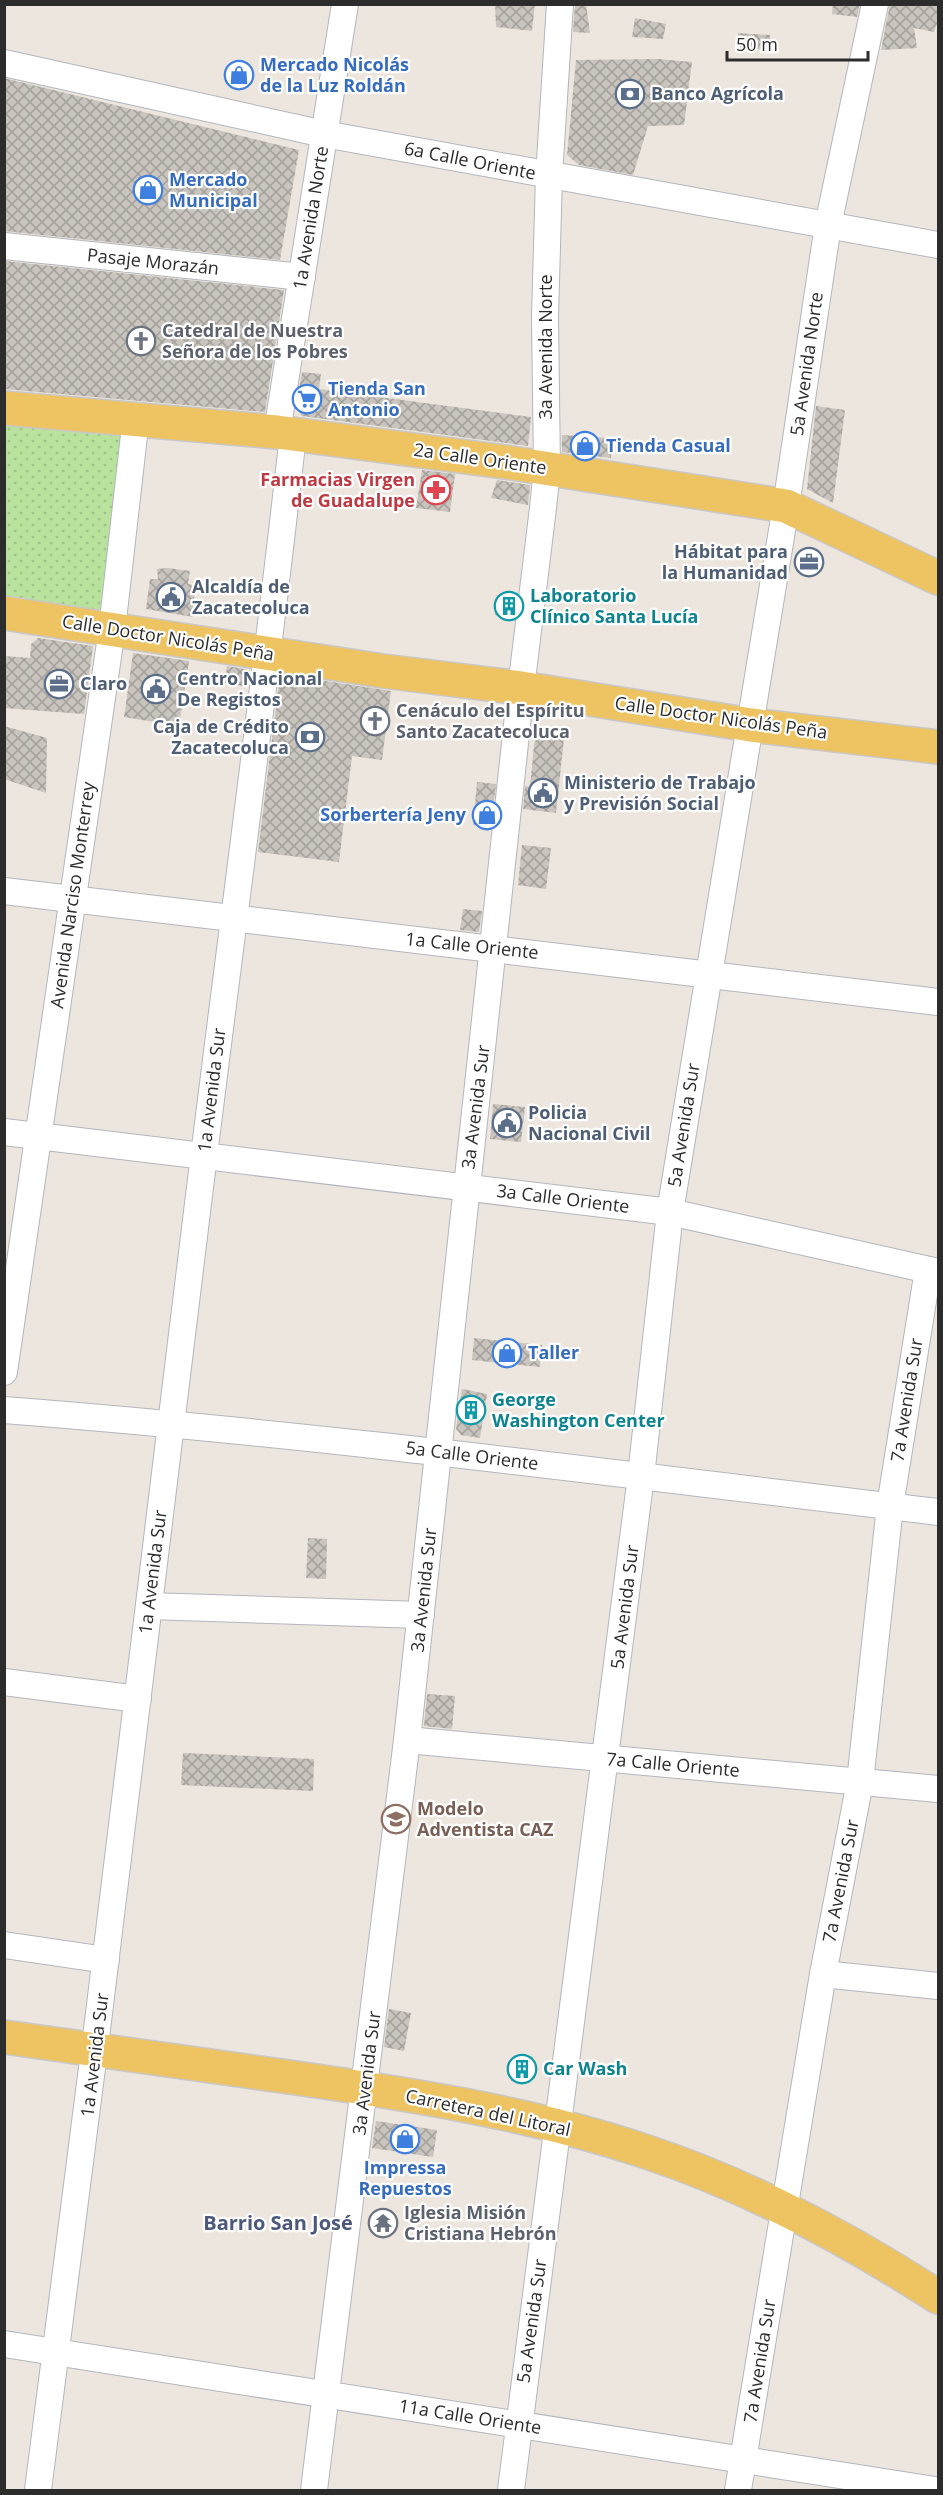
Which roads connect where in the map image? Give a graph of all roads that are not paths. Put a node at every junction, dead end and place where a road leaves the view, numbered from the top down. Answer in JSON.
{"nodes":[{"id":1,"x":345,"y":4,"type":"edge"},
{"id":2,"x":560,"y":4,"type":"edge"},
{"id":3,"x":875,"y":4,"type":"edge"},
{"id":4,"x":4,"y":63,"type":"edge"},
{"id":5,"x":324,"y":134,"type":"junction"},
{"id":6,"x":549,"y":176,"type":"junction"},
{"id":7,"x":828,"y":225,"type":"junction"},
{"id":8,"x":939,"y":244,"type":"edge"},
{"id":9,"x":4,"y":246,"type":"edge"},
{"id":10,"x":302,"y":277,"type":"junction"},
{"id":11,"x":4,"y":408,"type":"edge"},
{"id":12,"x":136,"y":418,"type":"junction"},
{"id":13,"x":285,"y":433,"type":"junction"},
{"id":14,"x":547,"y":469,"type":"junction"},
{"id":15,"x":786,"y":506,"type":"junction"},
{"id":16,"x":939,"y":578,"type":"edge"},
{"id":17,"x":4,"y":613,"type":"edge"},
{"id":18,"x":112,"y":628,"type":"junction"},
{"id":19,"x":268,"y":654,"type":"junction"},
{"id":20,"x":521,"y":688,"type":"junction"},
{"id":21,"x":751,"y":725,"type":"junction"},
{"id":22,"x":939,"y":747,"type":"edge"},
{"id":23,"x":4,"y":891,"type":"edge"},
{"id":24,"x":73,"y":900,"type":"junction"},
{"id":25,"x":234,"y":919,"type":"junction"},
{"id":26,"x":494,"y":948,"type":"junction"},
{"id":27,"x":710,"y":973,"type":"junction"},
{"id":28,"x":939,"y":1002,"type":"edge"},
{"id":29,"x":4,"y":1132,"type":"edge"},
{"id":30,"x":38,"y":1135,"type":"junction"},
{"id":31,"x":204,"y":1158,"type":"junction"},
{"id":32,"x":467,"y":1188,"type":"junction"},
{"id":33,"x":670,"y":1212,"type":"junction"},
{"id":34,"x":933,"y":1271,"type":"edge"},
{"id":35,"x":4,"y":1372,"type":"edge"},
{"id":36,"x":4,"y":1410,"type":"edge"},
{"id":37,"x":171,"y":1423,"type":"junction"},
{"id":38,"x":439,"y":1452,"type":"junction"},
{"id":39,"x":641,"y":1476,"type":"junction"},
{"id":40,"x":890,"y":1506,"type":"junction"},
{"id":41,"x":939,"y":1512,"type":"edge"},
{"id":42,"x":149,"y":1606,"type":"junction"},
{"id":43,"x":421,"y":1616,"type":"junction"},
{"id":44,"x":4,"y":1682,"type":"edge"},
{"id":45,"x":138,"y":1699,"type":"junction"},
{"id":46,"x":407,"y":1740,"type":"junction"},
{"id":47,"x":606,"y":1760,"type":"junction"},
{"id":48,"x":860,"y":1782,"type":"junction"},
{"id":49,"x":939,"y":1789,"type":"edge"},
{"id":50,"x":4,"y":1945,"type":"edge"},
{"id":51,"x":106,"y":1960,"type":"junction"},
{"id":52,"x":823,"y":1974,"type":"junction"},
{"id":53,"x":939,"y":1986,"type":"edge"},
{"id":54,"x":4,"y":2037,"type":"edge"},
{"id":55,"x":96,"y":2050,"type":"junction"},
{"id":56,"x":365,"y":2088,"type":"junction"},
{"id":57,"x":558,"y":2126,"type":"junction"},
{"id":58,"x":784,"y":2211,"type":"junction"},
{"id":59,"x":939,"y":2297,"type":"edge"},
{"id":60,"x":4,"y":2344,"type":"edge"},
{"id":61,"x":56,"y":2352,"type":"junction"},
{"id":62,"x":326,"y":2394,"type":"junction"},
{"id":63,"x":517,"y":2425,"type":"junction"},
{"id":64,"x":743,"y":2460,"type":"junction"},
{"id":65,"x":38,"y":2490,"type":"edge"},
{"id":66,"x":314,"y":2490,"type":"edge"},
{"id":67,"x":511,"y":2490,"type":"edge"},
{"id":68,"x":738,"y":2490,"type":"edge"},
{"id":69,"x":935,"y":2490,"type":"edge"}],
"edges":[{"from":1,"to":5,"type":"street","name":"1a Avenida Norte"},
{"from":2,"to":6,"type":"street","name":"3a Avenida Norte"},
{"from":3,"to":7,"type":"street","name":"5a Avenida Norte"},
{"from":4,"to":5,"type":"street","name":"6a Calle Oriente"},
{"from":5,"to":6,"type":"street","name":"6a Calle Oriente"},
{"from":5,"to":10,"type":"street","name":"1a Avenida Norte"},
{"from":6,"to":7,"type":"street","name":"6a Calle Oriente"},
{"from":6,"to":14,"type":"street","name":"3a Avenida Norte"},
{"from":7,"to":8,"type":"street","name":"6a Calle Oriente"},
{"from":7,"to":15,"type":"street","name":"5a Avenida Norte"},
{"from":9,"to":10,"type":"street","name":"Pasaje Morazán"},
{"from":10,"to":13,"type":"street","name":"1a Avenida Norte"},
{"from":11,"to":12,"type":"main road","name":"2a Calle Oriente"},
{"from":12,"to":13,"type":"main road","name":"2a Calle Oriente"},
{"from":12,"to":18,"type":"street","name":"Avenida Narciso Monterrey"},
{"from":13,"to":14,"type":"main road","name":"2a Calle Oriente"},
{"from":13,"to":19,"type":"street","name":"1a Avenida Norte"},
{"from":14,"to":15,"type":"main road","name":"2a Calle Oriente"},
{"from":14,"to":20,"type":"street","name":"3a Avenida Norte"},
{"from":15,"to":16,"type":"main road","name":"2a Calle Oriente"},
{"from":15,"to":21,"type":"street","name":"5a Avenida Norte"},
{"from":17,"to":18,"type":"main road","name":"Calle Doctor Nicolás Peña"},
{"from":18,"to":19,"type":"main road","name":"Calle Doctor Nicolás Peña"},
{"from":18,"to":24,"type":"street","name":"Avenida Narciso Monterrey"},
{"from":19,"to":20,"type":"main road","name":"Calle Doctor Nicolás Peña"},
{"from":19,"to":25,"type":"street","name":"1a Avenida Sur"},
{"from":20,"to":21,"type":"main road","name":"Calle Doctor Nicolás Peña"},
{"from":20,"to":26,"type":"street","name":"3a Avenida Sur"},
{"from":21,"to":22,"type":"main road","name":"Calle Doctor Nicolás Peña"},
{"from":21,"to":27,"type":"street","name":"5a Avenida Sur"},
{"from":23,"to":24,"type":"street","name":"1a Calle Oriente"},
{"from":24,"to":25,"type":"street","name":"1a Calle Oriente"},
{"from":24,"to":30,"type":"street","name":"Avenida Narciso Monterrey"},
{"from":25,"to":26,"type":"street","name":"1a Calle Oriente"},
{"from":25,"to":31,"type":"street","name":"1a Avenida Sur"},
{"from":26,"to":27,"type":"street","name":"1a Calle Oriente"},
{"from":26,"to":32,"type":"street","name":"3a Avenida Sur"},
{"from":27,"to":28,"type":"street","name":"1a Calle Oriente"},
{"from":27,"to":33,"type":"street","name":"5a Avenida Sur"},
{"from":29,"to":30,"type":"street","name":"3a Calle Oriente"},
{"from":30,"to":31,"type":"street","name":"3a Calle Oriente"},
{"from":30,"to":35,"type":"street","name":"Avenida Narciso Monterrey"},
{"from":31,"to":32,"type":"street","name":"3a Calle Oriente"},
{"from":31,"to":37,"type":"street","name":"1a Avenida Sur"},
{"from":32,"to":33,"type":"street","name":"3a Calle Oriente"},
{"from":32,"to":38,"type":"street","name":"3a Avenida Sur"},
{"from":33,"to":34,"type":"street","name":"3a Calle Oriente"},
{"from":33,"to":39,"type":"street","name":"5a Avenida Sur"},
{"from":34,"to":40,"type":"street","name":"7a Avenida Sur"},
{"from":36,"to":37,"type":"street","name":"5a Calle Oriente"},
{"from":37,"to":38,"type":"street","name":"5a Calle Oriente"},
{"from":37,"to":42,"type":"street","name":"1a Avenida Sur"},
{"from":38,"to":39,"type":"street","name":"5a Calle Oriente"},
{"from":38,"to":43,"type":"street","name":"3a Avenida Sur"},
{"from":39,"to":40,"type":"street","name":"5a Calle Oriente"},
{"from":39,"to":47,"type":"street","name":"5a Avenida Sur"},
{"from":40,"to":41,"type":"street","name":"5a Calle Oriente"},
{"from":40,"to":48,"type":"street","name":"7a Avenida Sur"},
{"from":42,"to":43,"type":"street"},
{"from":42,"to":45,"type":"street","name":"1a Avenida Sur"},
{"from":43,"to":46,"type":"street","name":"3a Avenida Sur"},
{"from":44,"to":45,"type":"street"},
{"from":45,"to":51,"type":"street","name":"1a Avenida Sur"},
{"from":46,"to":47,"type":"street","name":"7a Calle Oriente"},
{"from":46,"to":56,"type":"street","name":"3a Avenida Sur"},
{"from":47,"to":48,"type":"street","name":"7a Calle Oriente"},
{"from":47,"to":57,"type":"street","name":"5a Avenida Sur"},
{"from":48,"to":49,"type":"street","name":"7a Calle Oriente"},
{"from":48,"to":52,"type":"street","name":"7a Avenida Sur"},
{"from":50,"to":51,"type":"street"},
{"from":51,"to":55,"type":"street","name":"1a Avenida Sur"},
{"from":52,"to":53,"type":"street"},
{"from":52,"to":58,"type":"street","name":"7a Avenida Sur"},
{"from":54,"to":55,"type":"main road","name":"Carretera del Litoral"},
{"from":55,"to":56,"type":"main road","name":"Carretera del Litoral"},
{"from":55,"to":61,"type":"street","name":"1a Avenida Sur"},
{"from":56,"to":57,"type":"main road","name":"Carretera del Litoral"},
{"from":56,"to":62,"type":"street","name":"3a Avenida Sur"},
{"from":57,"to":58,"type":"main road","name":"Carretera del Litoral"},
{"from":57,"to":63,"type":"street","name":"5a Avenida Sur"},
{"from":58,"to":59,"type":"main road","name":"Carretera del Litoral"},
{"from":58,"to":64,"type":"street","name":"7a Avenida Sur"},
{"from":60,"to":61,"type":"street","name":"11a Calle Oriente"},
{"from":61,"to":62,"type":"street","name":"11a Calle Oriente"},
{"from":61,"to":65,"type":"street","name":"1a Avenida Sur"},
{"from":62,"to":63,"type":"street","name":"11a Calle Oriente"},
{"from":62,"to":66,"type":"street","name":"3a Avenida Sur"},
{"from":63,"to":64,"type":"street","name":"11a Calle Oriente"},
{"from":63,"to":67,"type":"street","name":"5a Avenida Sur"},
{"from":64,"to":68,"type":"street","name":"7a Avenida Sur"},
{"from":64,"to":69,"type":"street","name":"11a Calle Oriente"}]}
